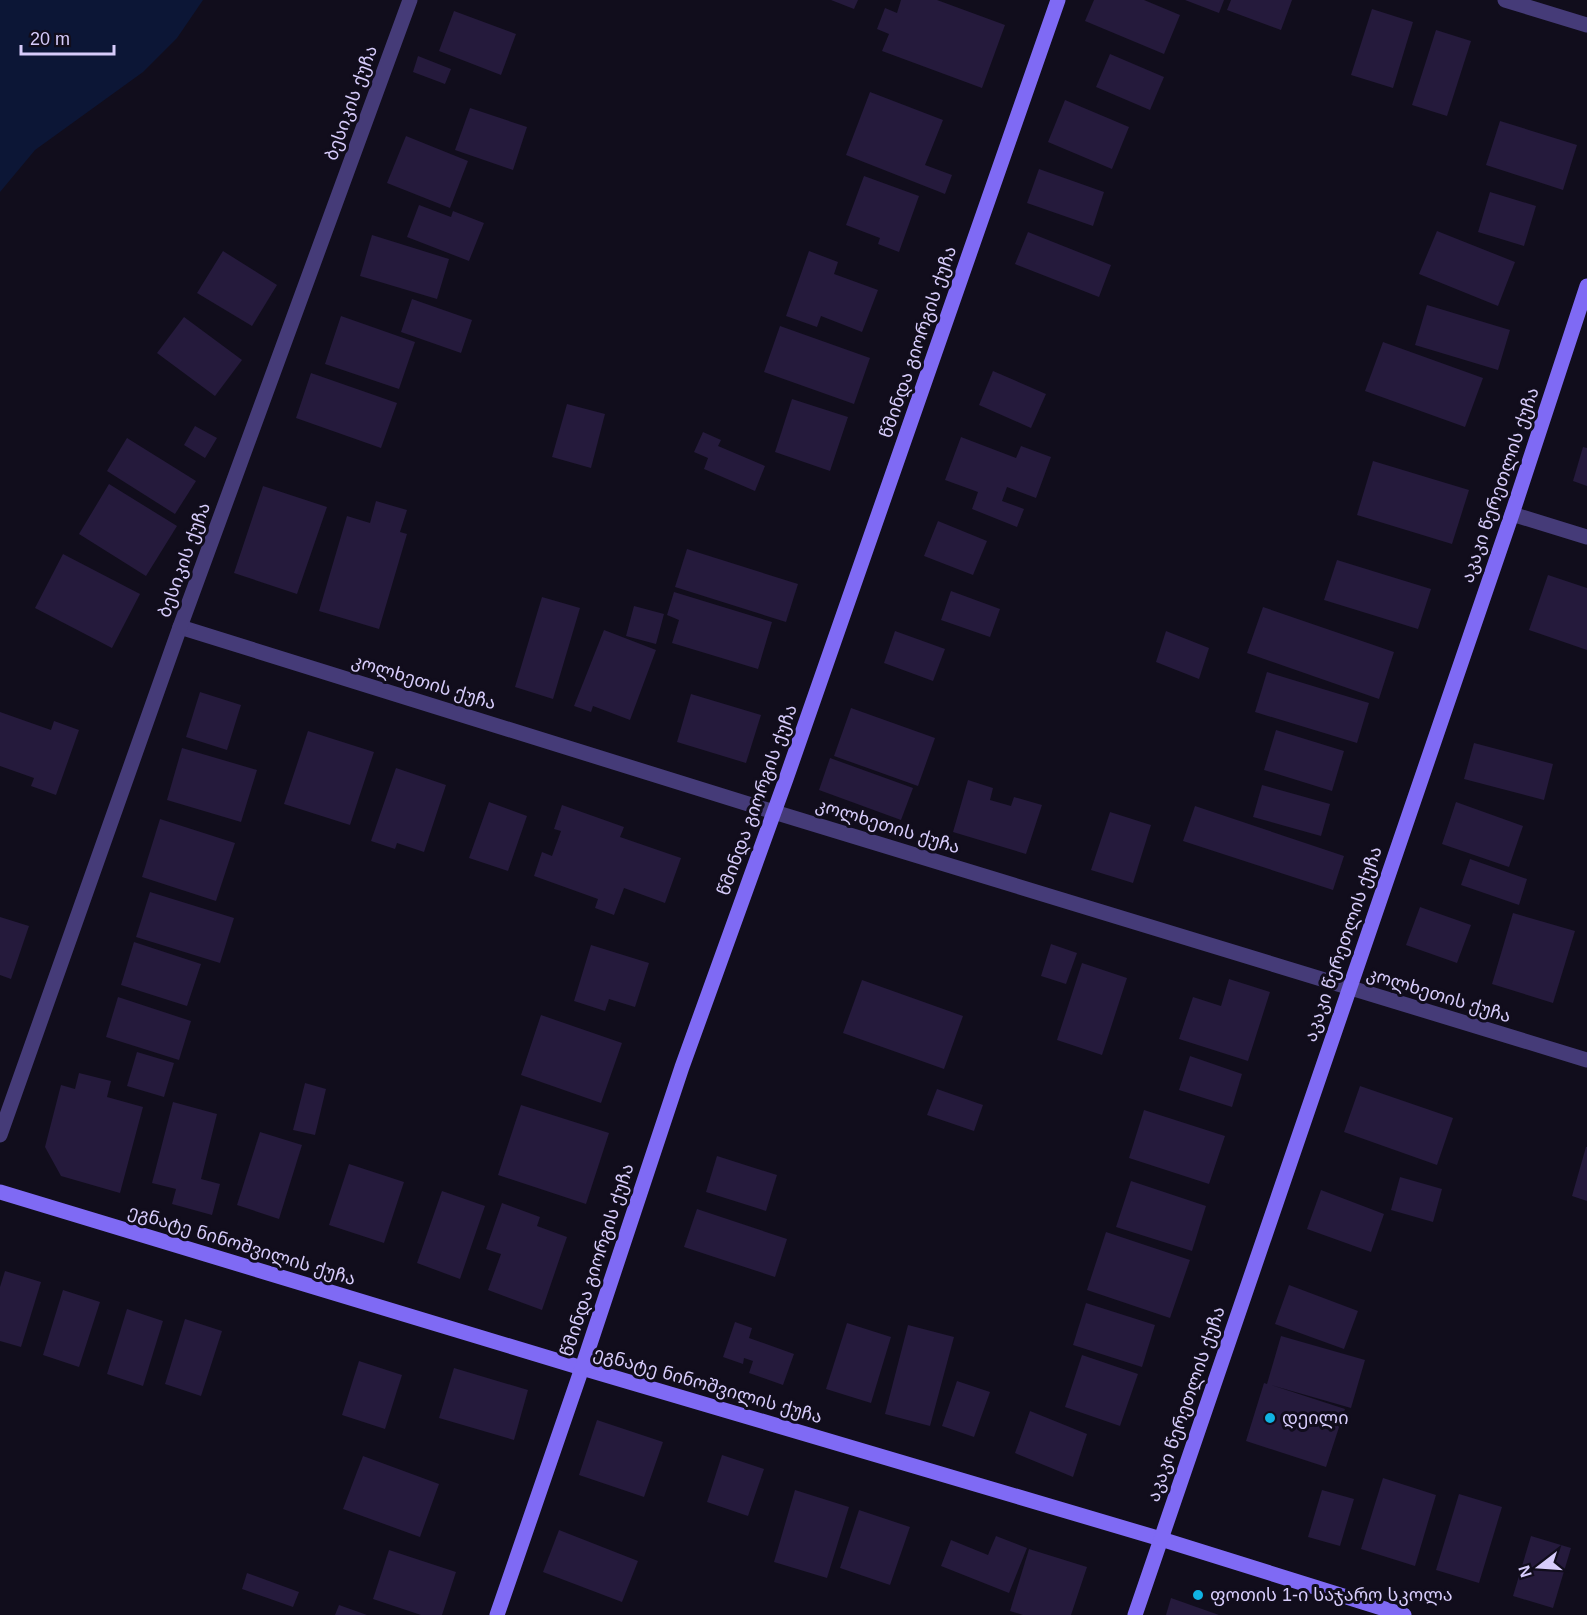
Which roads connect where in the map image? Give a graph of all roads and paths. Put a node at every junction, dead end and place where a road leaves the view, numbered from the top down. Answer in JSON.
{"nodes":[{"id":1,"x":410,"y":0,"type":"edge"},
{"id":2,"x":1058,"y":0,"type":"edge"},
{"id":3,"x":1505,"y":0,"type":"edge"},
{"id":4,"x":1587,"y":25,"type":"edge"},
{"id":5,"x":1587,"y":285,"type":"edge"},
{"id":6,"x":1512,"y":514,"type":"junction"},
{"id":7,"x":1587,"y":537,"type":"edge"},
{"id":8,"x":180,"y":627,"type":"junction"},
{"id":9,"x":774,"y":812,"type":"junction"},
{"id":10,"x":1349,"y":988,"type":"junction"},
{"id":11,"x":1587,"y":1060,"type":"edge"},
{"id":12,"x":0,"y":1135,"type":"edge"},
{"id":13,"x":0,"y":1192,"type":"edge"},
{"id":14,"x":582,"y":1368,"type":"junction"},
{"id":15,"x":1161,"y":1539,"type":"junction"},
{"id":16,"x":497,"y":1615,"type":"edge"},
{"id":17,"x":1135,"y":1615,"type":"edge"},
{"id":18,"x":1404,"y":1615,"type":"edge"}],
"edges":[{"from":1,"to":8,"type":"street","name":"ბესიკის ქუჩა"},
{"from":2,"to":9,"type":"main road","name":"წმინდა გიორგის ქუჩა"},
{"from":3,"to":4,"type":"street"},
{"from":5,"to":6,"type":"main road","name":"აკაკი წერეთლის ქუჩა"},
{"from":6,"to":7,"type":"street"},
{"from":6,"to":10,"type":"main road","name":"აკაკი წერეთლის ქუჩა"},
{"from":8,"to":9,"type":"street","name":"კოლხეთის ქუჩა"},
{"from":8,"to":12,"type":"street","name":"ბესიკის ქუჩა"},
{"from":9,"to":10,"type":"street","name":"კოლხეთის ქუჩა"},
{"from":9,"to":14,"type":"main road","name":"წმინდა გიორგის ქუჩა"},
{"from":10,"to":11,"type":"street","name":"კოლხეთის ქუჩა"},
{"from":10,"to":15,"type":"main road","name":"აკაკი წერეთლის ქუჩა"},
{"from":13,"to":14,"type":"main road","name":"ეგნატე ნინოშვილის ქუჩა"},
{"from":14,"to":15,"type":"main road","name":"ეგნატე ნინოშვილის ქუჩა"},
{"from":14,"to":16,"type":"main road","name":"წმინდა გიორგის ქუჩა"},
{"from":15,"to":17,"type":"main road","name":"აკაკი წერეთლის ქუჩა"},
{"from":15,"to":18,"type":"main road","name":"ეგნატე ნინოშვილის ქუჩა"}]}
